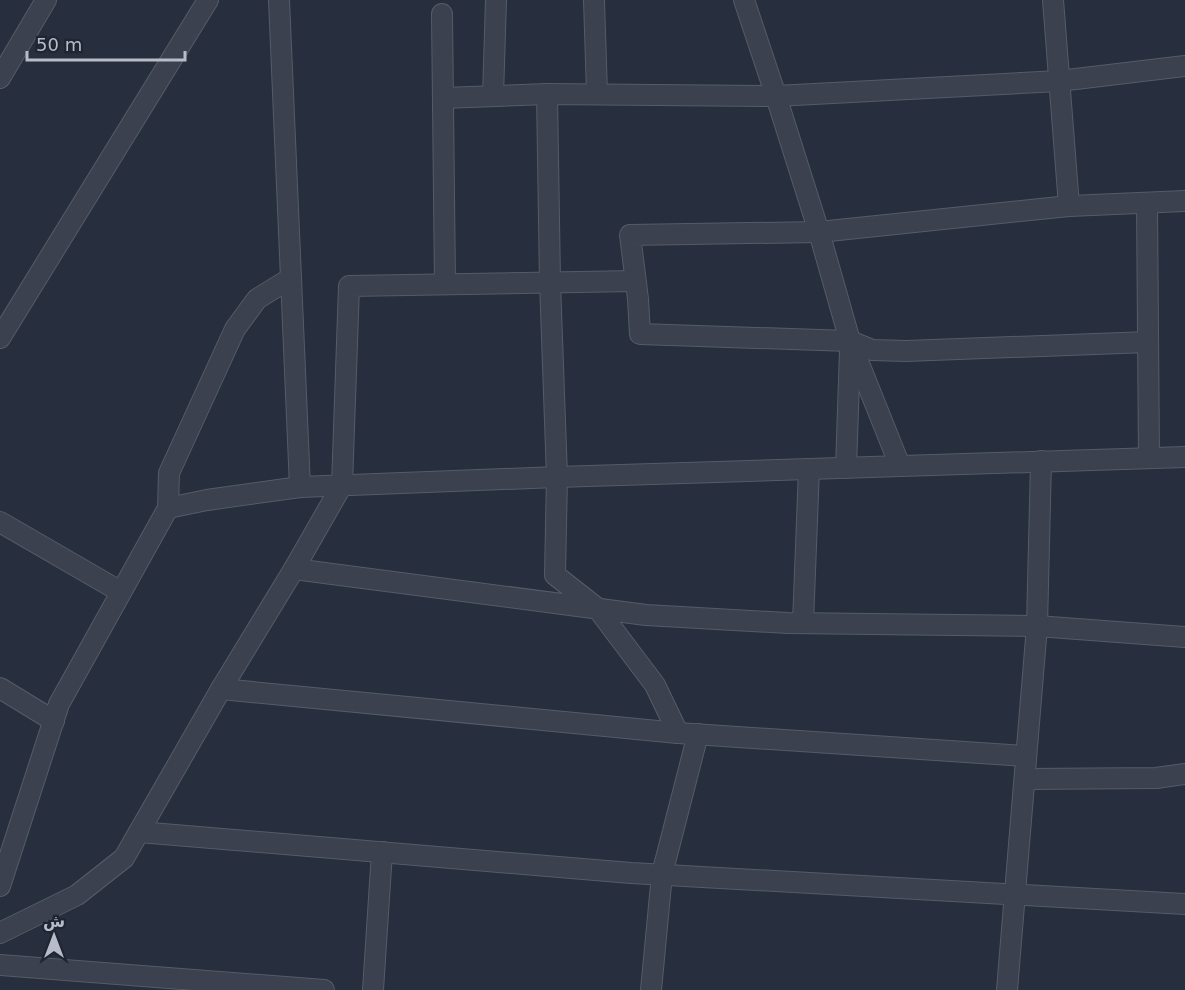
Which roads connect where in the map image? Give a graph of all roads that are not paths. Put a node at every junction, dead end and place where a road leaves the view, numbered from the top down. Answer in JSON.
{"nodes":[{"id":1,"x":46,"y":0,"type":"edge"},
{"id":2,"x":208,"y":0,"type":"edge"},
{"id":3,"x":279,"y":0,"type":"edge"},
{"id":4,"x":496,"y":0,"type":"edge"},
{"id":5,"x":594,"y":0,"type":"edge"},
{"id":6,"x":744,"y":0,"type":"edge"},
{"id":7,"x":1053,"y":0,"type":"edge"},
{"id":8,"x":442,"y":14,"type":"dead end"},
{"id":9,"x":1185,"y":66,"type":"edge"},
{"id":10,"x":0,"y":78,"type":"edge"},
{"id":11,"x":1059,"y":81,"type":"junction"},
{"id":12,"x":547,"y":94,"type":"junction"},
{"id":13,"x":597,"y":94,"type":"junction"},
{"id":14,"x":493,"y":96,"type":"junction"},
{"id":15,"x":777,"y":96,"type":"junction"},
{"id":16,"x":443,"y":98,"type":"junction"},
{"id":17,"x":1185,"y":201,"type":"edge"},
{"id":18,"x":1147,"y":203,"type":"junction"},
{"id":19,"x":1069,"y":206,"type":"junction"},
{"id":20,"x":819,"y":232,"type":"junction"},
{"id":21,"x":291,"y":278,"type":"junction"},
{"id":22,"x":635,"y":280,"type":"junction"},
{"id":23,"x":550,"y":282,"type":"junction"},
{"id":24,"x":445,"y":284,"type":"junction"},
{"id":25,"x":0,"y":338,"type":"edge"},
{"id":26,"x":850,"y":341,"type":"junction"},
{"id":27,"x":1148,"y":342,"type":"junction"},
{"id":28,"x":1185,"y":457,"type":"edge"},
{"id":29,"x":1149,"y":458,"type":"junction"},
{"id":30,"x":1041,"y":461,"type":"junction"},
{"id":31,"x":900,"y":466,"type":"junction"},
{"id":32,"x":846,"y":468,"type":"junction"},
{"id":33,"x":809,"y":469,"type":"junction"},
{"id":34,"x":557,"y":477,"type":"junction"},
{"id":35,"x":342,"y":485,"type":"junction"},
{"id":36,"x":300,"y":487,"type":"junction"},
{"id":37,"x":168,"y":508,"type":"junction"},
{"id":38,"x":0,"y":522,"type":"edge"},
{"id":39,"x":294,"y":569,"type":"junction"},
{"id":40,"x":121,"y":592,"type":"junction"},
{"id":41,"x":597,"y":608,"type":"junction"},
{"id":42,"x":803,"y":623,"type":"junction"},
{"id":43,"x":1037,"y":626,"type":"junction"},
{"id":44,"x":1185,"y":637,"type":"edge"},
{"id":45,"x":0,"y":688,"type":"edge"},
{"id":46,"x":221,"y":689,"type":"junction"},
{"id":47,"x":54,"y":721,"type":"junction"},
{"id":48,"x":678,"y":733,"type":"junction"},
{"id":49,"x":698,"y":734,"type":"junction"},
{"id":50,"x":1026,"y":756,"type":"junction"},
{"id":51,"x":1185,"y":774,"type":"edge"},
{"id":52,"x":1024,"y":779,"type":"junction"},
{"id":53,"x":139,"y":832,"type":"junction"},
{"id":54,"x":382,"y":852,"type":"junction"},
{"id":55,"x":662,"y":874,"type":"junction"},
{"id":56,"x":0,"y":886,"type":"edge"},
{"id":57,"x":1015,"y":894,"type":"junction"},
{"id":58,"x":1185,"y":904,"type":"edge"},
{"id":59,"x":0,"y":933,"type":"edge"},
{"id":60,"x":0,"y":965,"type":"edge"},
{"id":61,"x":324,"y":990,"type":"edge"},
{"id":62,"x":374,"y":990,"type":"edge"},
{"id":63,"x":651,"y":990,"type":"edge"},
{"id":64,"x":1007,"y":990,"type":"edge"}],
"edges":[{"from":1,"to":10,"type":"street"},
{"from":2,"to":25,"type":"street"},
{"from":3,"to":21,"type":"street"},
{"from":4,"to":14,"type":"street"},
{"from":5,"to":13,"type":"street"},
{"from":6,"to":15,"type":"street"},
{"from":7,"to":11,"type":"street"},
{"from":8,"to":16,"type":"street"},
{"from":9,"to":11,"type":"street"},
{"from":11,"to":15,"type":"street"},
{"from":11,"to":19,"type":"street"},
{"from":12,"to":13,"type":"street"},
{"from":12,"to":14,"type":"street"},
{"from":12,"to":23,"type":"street"},
{"from":13,"to":15,"type":"street"},
{"from":14,"to":16,"type":"street"},
{"from":15,"to":20,"type":"street"},
{"from":16,"to":24,"type":"street"},
{"from":17,"to":18,"type":"street"},
{"from":18,"to":19,"type":"street"},
{"from":18,"to":27,"type":"street"},
{"from":19,"to":20,"type":"street"},
{"from":20,"to":22,"type":"street"},
{"from":20,"to":26,"type":"street"},
{"from":21,"to":36,"type":"street"},
{"from":21,"to":37,"type":"street"},
{"from":22,"to":23,"type":"street"},
{"from":22,"to":26,"type":"street"},
{"from":23,"to":24,"type":"street"},
{"from":23,"to":34,"type":"street"},
{"from":24,"to":35,"type":"street"},
{"from":26,"to":27,"type":"street"},
{"from":26,"to":31,"type":"street"},
{"from":26,"to":32,"type":"street"},
{"from":27,"to":29,"type":"street"},
{"from":28,"to":29,"type":"street"},
{"from":29,"to":30,"type":"street"},
{"from":30,"to":31,"type":"street"},
{"from":30,"to":43,"type":"street"},
{"from":31,"to":32,"type":"street"},
{"from":32,"to":33,"type":"street"},
{"from":33,"to":34,"type":"street"},
{"from":33,"to":42,"type":"street"},
{"from":34,"to":35,"type":"street"},
{"from":34,"to":41,"type":"street"},
{"from":35,"to":36,"type":"street"},
{"from":35,"to":39,"type":"street"},
{"from":36,"to":37,"type":"street"},
{"from":37,"to":40,"type":"street"},
{"from":38,"to":40,"type":"street"},
{"from":39,"to":41,"type":"street"},
{"from":39,"to":46,"type":"street"},
{"from":40,"to":47,"type":"street"},
{"from":41,"to":42,"type":"street"},
{"from":41,"to":48,"type":"street"},
{"from":42,"to":43,"type":"street"},
{"from":43,"to":44,"type":"street"},
{"from":43,"to":50,"type":"street"},
{"from":45,"to":47,"type":"street"},
{"from":46,"to":48,"type":"street"},
{"from":46,"to":53,"type":"street"},
{"from":47,"to":56,"type":"street"},
{"from":48,"to":49,"type":"street"},
{"from":49,"to":50,"type":"street"},
{"from":49,"to":55,"type":"street"},
{"from":50,"to":52,"type":"street"},
{"from":51,"to":52,"type":"street"},
{"from":52,"to":57,"type":"street"},
{"from":53,"to":54,"type":"street"},
{"from":53,"to":59,"type":"street"},
{"from":54,"to":55,"type":"street"},
{"from":54,"to":62,"type":"street"},
{"from":55,"to":57,"type":"street"},
{"from":55,"to":63,"type":"street"},
{"from":57,"to":58,"type":"street"},
{"from":57,"to":64,"type":"street"},
{"from":60,"to":61,"type":"street"}]}
